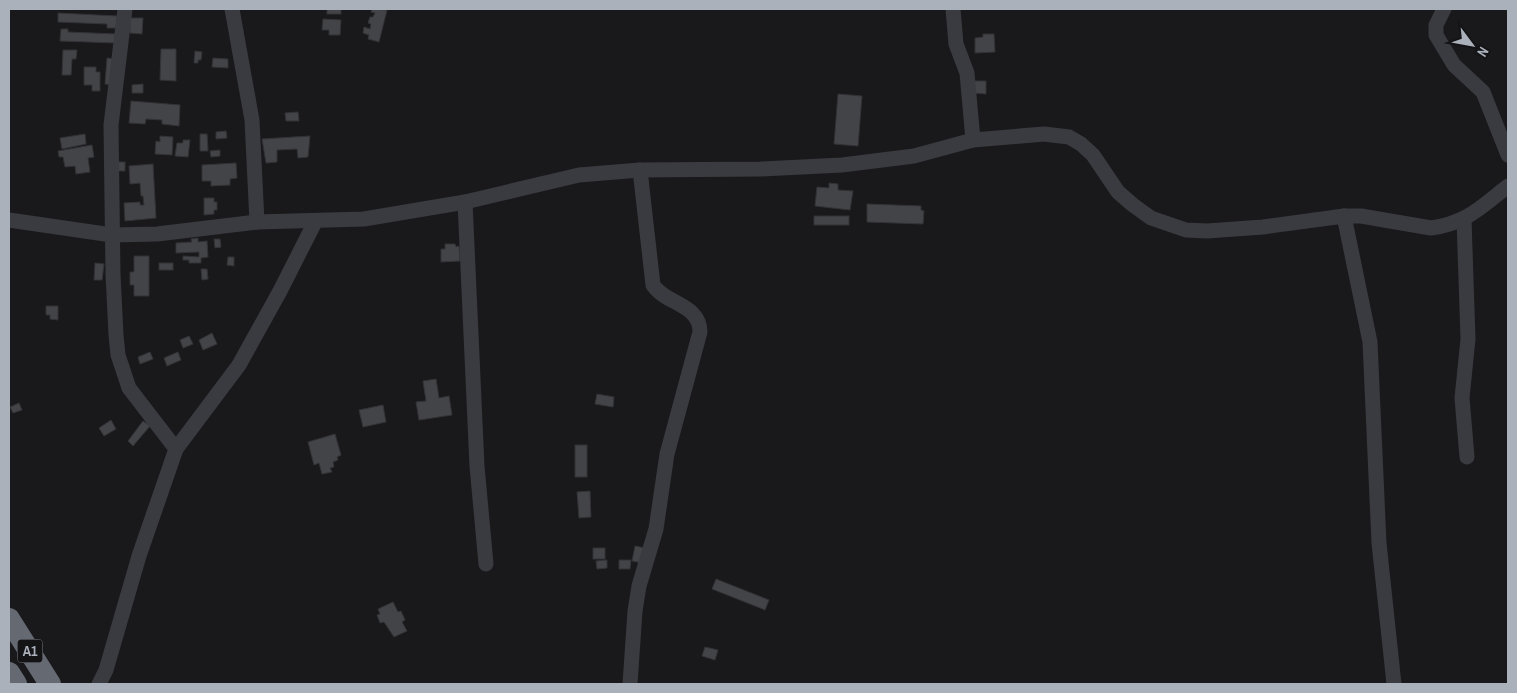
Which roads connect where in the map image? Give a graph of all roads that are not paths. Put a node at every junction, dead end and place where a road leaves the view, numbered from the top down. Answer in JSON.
{"nodes":[{"id":1,"x":125,"y":9,"type":"edge"},
{"id":2,"x":232,"y":9,"type":"edge"},
{"id":3,"x":953,"y":9,"type":"edge"},
{"id":4,"x":1444,"y":9,"type":"edge"},
{"id":5,"x":973,"y":140,"type":"junction"},
{"id":6,"x":1508,"y":155,"type":"edge"},
{"id":7,"x":640,"y":170,"type":"junction"},
{"id":8,"x":1508,"y":186,"type":"edge"},
{"id":9,"x":465,"y":202,"type":"junction"},
{"id":10,"x":1344,"y":216,"type":"junction"},
{"id":11,"x":9,"y":220,"type":"edge"},
{"id":12,"x":1464,"y":220,"type":"junction"},
{"id":13,"x":258,"y":222,"type":"junction"},
{"id":14,"x":315,"y":222,"type":"junction"},
{"id":15,"x":112,"y":235,"type":"junction"},
{"id":16,"x":176,"y":449,"type":"junction"},
{"id":17,"x":1467,"y":457,"type":"dead end"},
{"id":18,"x":486,"y":564,"type":"dead end"},
{"id":19,"x":9,"y":619,"type":"edge"},
{"id":20,"x":9,"y":673,"type":"edge"},
{"id":21,"x":16,"y":684,"type":"edge"},
{"id":22,"x":50,"y":684,"type":"edge"},
{"id":23,"x":99,"y":684,"type":"edge"},
{"id":24,"x":630,"y":684,"type":"edge"},
{"id":25,"x":1394,"y":684,"type":"edge"}],
"edges":[{"from":1,"to":15,"type":"street"},
{"from":2,"to":13,"type":"street"},
{"from":3,"to":5,"type":"street"},
{"from":4,"to":6,"type":"street"},
{"from":5,"to":7,"type":"street"},
{"from":5,"to":10,"type":"street"},
{"from":7,"to":9,"type":"street"},
{"from":7,"to":24,"type":"street"},
{"from":8,"to":12,"type":"street"},
{"from":9,"to":14,"type":"street"},
{"from":9,"to":18,"type":"street"},
{"from":10,"to":12,"type":"street"},
{"from":10,"to":25,"type":"street"},
{"from":11,"to":15,"type":"street"},
{"from":12,"to":17,"type":"street"},
{"from":13,"to":14,"type":"street"},
{"from":13,"to":15,"type":"street"},
{"from":14,"to":16,"type":"street"},
{"from":15,"to":16,"type":"street"},
{"from":16,"to":23,"type":"street"},
{"from":19,"to":22,"type":"highway","number":"A1"},
{"from":20,"to":21,"type":"highway","number":"A1"}]}
